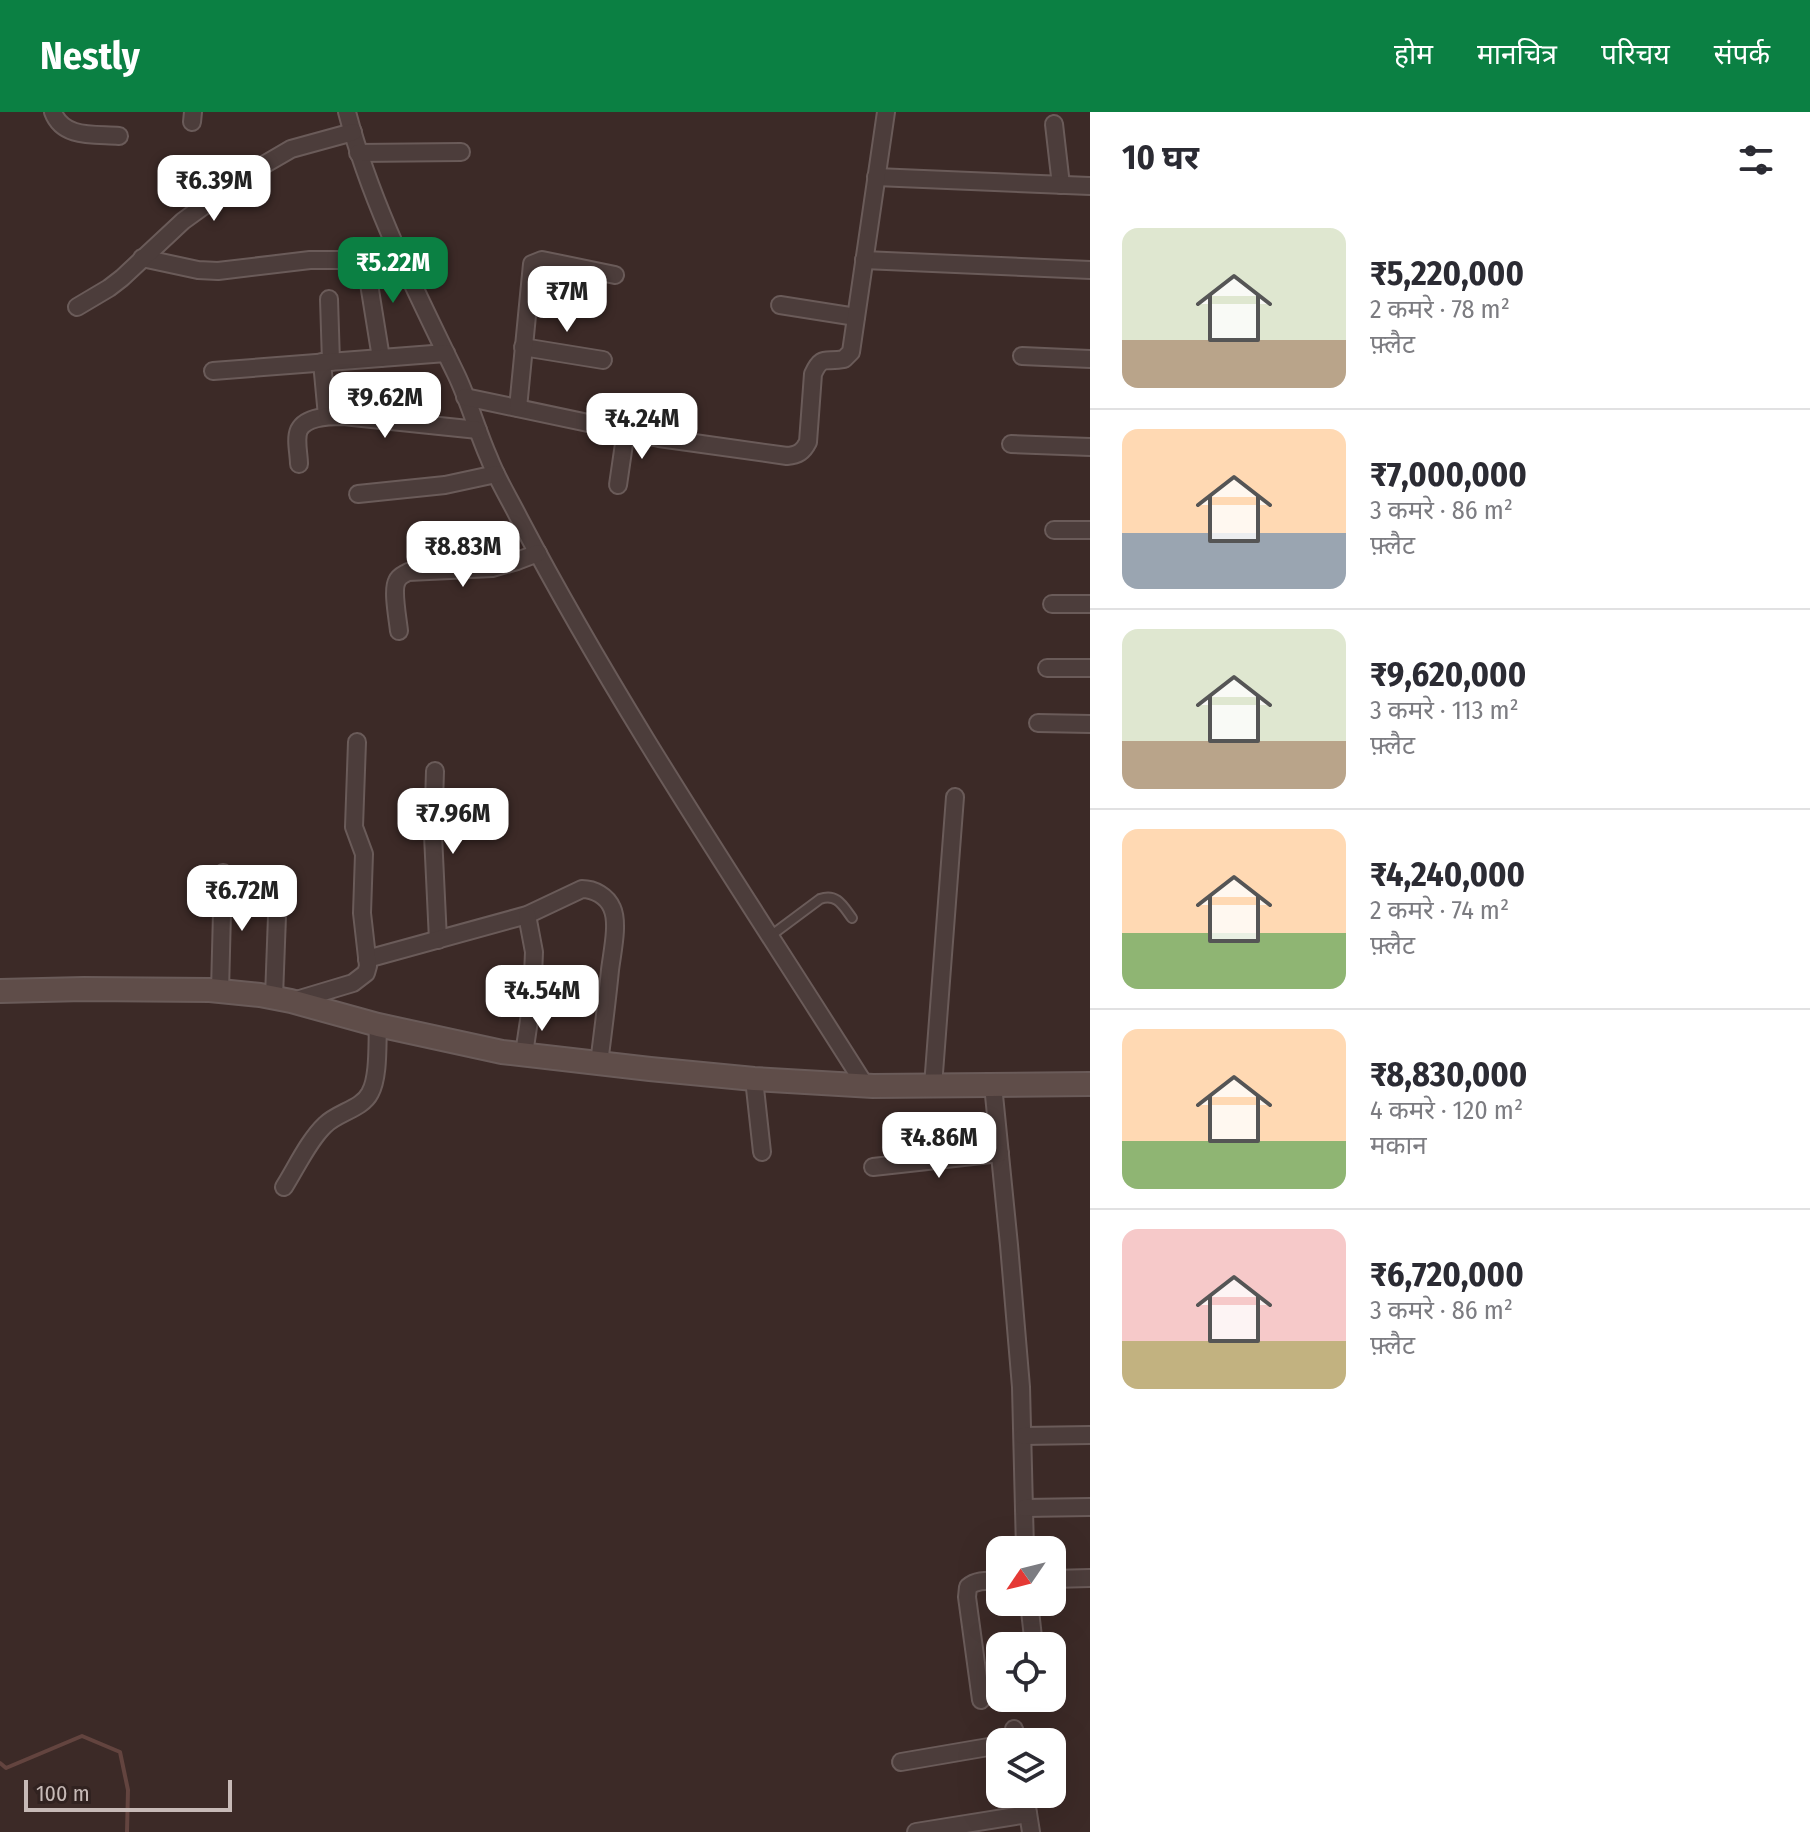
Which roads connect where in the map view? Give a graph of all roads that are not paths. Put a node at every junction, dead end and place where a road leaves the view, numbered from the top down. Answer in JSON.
{"nodes":[{"id":1,"x":53,"y":112,"type":"edge"},
{"id":2,"x":347,"y":112,"type":"edge"},
{"id":3,"x":886,"y":112,"type":"edge"},
{"id":4,"x":1054,"y":124,"type":"dead end"},
{"id":5,"x":353,"y":132,"type":"junction"},
{"id":6,"x":119,"y":136,"type":"dead end"},
{"id":7,"x":461,"y":152,"type":"dead end"},
{"id":8,"x":358,"y":153,"type":"junction"},
{"id":9,"x":876,"y":177,"type":"junction"},
{"id":10,"x":1061,"y":185,"type":"junction"},
{"id":11,"x":1090,"y":186,"type":"edge"},
{"id":12,"x":142,"y":258,"type":"junction"},
{"id":13,"x":365,"y":259,"type":"junction"},
{"id":14,"x":402,"y":260,"type":"junction"},
{"id":15,"x":864,"y":260,"type":"junction"},
{"id":16,"x":1090,"y":270,"type":"edge"},
{"id":17,"x":615,"y":275,"type":"dead end"},
{"id":18,"x":329,"y":299,"type":"dead end"},
{"id":19,"x":780,"y":305,"type":"dead end"},
{"id":20,"x":77,"y":307,"type":"dead end"},
{"id":21,"x":856,"y":317,"type":"junction"},
{"id":22,"x":523,"y":347,"type":"junction"},
{"id":23,"x":446,"y":353,"type":"junction"},
{"id":24,"x":1022,"y":356,"type":"dead end"},
{"id":25,"x":381,"y":358,"type":"junction"},
{"id":26,"x":1090,"y":359,"type":"edge"},
{"id":27,"x":603,"y":360,"type":"dead end"},
{"id":28,"x":327,"y":362,"type":"junction"},
{"id":29,"x":213,"y":371,"type":"dead end"},
{"id":30,"x":465,"y":397,"type":"junction"},
{"id":31,"x":518,"y":408,"type":"junction"},
{"id":32,"x":327,"y":416,"type":"junction"},
{"id":33,"x":478,"y":430,"type":"junction"},
{"id":34,"x":626,"y":430,"type":"junction"},
{"id":35,"x":1011,"y":444,"type":"dead end"},
{"id":36,"x":1090,"y":447,"type":"edge"},
{"id":37,"x":299,"y":464,"type":"dead end"},
{"id":38,"x":496,"y":474,"type":"junction"},
{"id":39,"x":618,"y":485,"type":"dead end"},
{"id":40,"x":358,"y":494,"type":"dead end"},
{"id":41,"x":1054,"y":530,"type":"dead end"},
{"id":42,"x":1090,"y":530,"type":"edge"},
{"id":43,"x":538,"y":553,"type":"junction"},
{"id":44,"x":1052,"y":604,"type":"dead end"},
{"id":45,"x":1090,"y":604,"type":"edge"},
{"id":46,"x":399,"y":631,"type":"dead end"},
{"id":47,"x":1047,"y":668,"type":"dead end"},
{"id":48,"x":1090,"y":668,"type":"edge"},
{"id":49,"x":1038,"y":723,"type":"dead end"},
{"id":50,"x":1090,"y":724,"type":"edge"},
{"id":51,"x":357,"y":742,"type":"dead end"},
{"id":52,"x":435,"y":771,"type":"dead end"},
{"id":53,"x":955,"y":797,"type":"dead end"},
{"id":54,"x":223,"y":873,"type":"dead end"},
{"id":55,"x":278,"y":889,"type":"dead end"},
{"id":56,"x":527,"y":915,"type":"junction"},
{"id":57,"x":852,"y":918,"type":"dead end"},
{"id":58,"x":769,"y":937,"type":"junction"},
{"id":59,"x":438,"y":940,"type":"junction"},
{"id":60,"x":367,"y":959,"type":"junction"},
{"id":61,"x":0,"y":991,"type":"edge"},
{"id":62,"x":220,"y":991,"type":"junction"},
{"id":63,"x":283,"y":999,"type":"junction"},
{"id":64,"x":378,"y":1025,"type":"junction"},
{"id":65,"x":524,"y":1054,"type":"junction"},
{"id":66,"x":599,"y":1063,"type":"junction"},
{"id":67,"x":754,"y":1079,"type":"junction"},
{"id":68,"x":1090,"y":1084,"type":"edge"},
{"id":69,"x":865,"y":1085,"type":"junction"},
{"id":70,"x":993,"y":1085,"type":"junction"},
{"id":71,"x":933,"y":1086,"type":"junction"},
{"id":72,"x":762,"y":1152,"type":"dead end"},
{"id":73,"x":1000,"y":1153,"type":"junction"},
{"id":74,"x":873,"y":1167,"type":"dead end"},
{"id":75,"x":284,"y":1187,"type":"dead end"},
{"id":76,"x":1090,"y":1435,"type":"edge"},
{"id":77,"x":1023,"y":1436,"type":"junction"},
{"id":78,"x":1090,"y":1507,"type":"edge"},
{"id":79,"x":1024,"y":1508,"type":"junction"},
{"id":80,"x":1025,"y":1536,"type":"edge"},
{"id":81,"x":1090,"y":1578,"type":"edge"},
{"id":82,"x":1066,"y":1579,"type":"edge"},
{"id":83,"x":986,"y":1581,"type":"edge"},
{"id":84,"x":981,"y":1700,"type":"dead end"},
{"id":85,"x":986,"y":1747,"type":"edge"},
{"id":86,"x":901,"y":1762,"type":"dead end"},
{"id":87,"x":1027,"y":1808,"type":"edge"},
{"id":88,"x":1028,"y":1814,"type":"junction"},
{"id":89,"x":916,"y":1832,"type":"edge"},
{"id":90,"x":1031,"y":1832,"type":"edge"}],
"edges":[{"from":1,"to":6,"type":"street"},
{"from":2,"to":5,"type":"street"},
{"from":3,"to":9,"type":"street"},
{"from":4,"to":10,"type":"street"},
{"from":5,"to":8,"type":"street"},
{"from":5,"to":12,"type":"street"},
{"from":7,"to":8,"type":"street"},
{"from":8,"to":14,"type":"street"},
{"from":9,"to":10,"type":"street"},
{"from":9,"to":15,"type":"street"},
{"from":10,"to":11,"type":"street"},
{"from":12,"to":13,"type":"street"},
{"from":12,"to":20,"type":"street"},
{"from":13,"to":14,"type":"street"},
{"from":13,"to":25,"type":"street"},
{"from":14,"to":23,"type":"street"},
{"from":15,"to":16,"type":"street"},
{"from":15,"to":21,"type":"street"},
{"from":17,"to":22,"type":"street"},
{"from":18,"to":28,"type":"street"},
{"from":19,"to":21,"type":"street"},
{"from":21,"to":34,"type":"street"},
{"from":22,"to":27,"type":"street"},
{"from":22,"to":31,"type":"street"},
{"from":23,"to":25,"type":"street"},
{"from":23,"to":30,"type":"street"},
{"from":24,"to":26,"type":"street"},
{"from":25,"to":28,"type":"street"},
{"from":28,"to":29,"type":"street"},
{"from":28,"to":32,"type":"street"},
{"from":30,"to":31,"type":"street"},
{"from":30,"to":33,"type":"street"},
{"from":31,"to":34,"type":"street"},
{"from":32,"to":33,"type":"street"},
{"from":32,"to":37,"type":"street"},
{"from":33,"to":38,"type":"street"},
{"from":34,"to":39,"type":"street"},
{"from":35,"to":36,"type":"street"},
{"from":38,"to":40,"type":"street"},
{"from":38,"to":43,"type":"street"},
{"from":41,"to":42,"type":"street"},
{"from":43,"to":46,"type":"street"},
{"from":43,"to":58,"type":"street"},
{"from":44,"to":45,"type":"street"},
{"from":47,"to":48,"type":"street"},
{"from":49,"to":50,"type":"street"},
{"from":51,"to":60,"type":"street"},
{"from":52,"to":59,"type":"street"},
{"from":53,"to":71,"type":"street"},
{"from":54,"to":62,"type":"street"},
{"from":55,"to":63,"type":"street"},
{"from":56,"to":59,"type":"street"},
{"from":56,"to":65,"type":"street"},
{"from":56,"to":66,"type":"street"},
{"from":57,"to":58,"type":"lane"},
{"from":58,"to":69,"type":"street"},
{"from":59,"to":60,"type":"street"},
{"from":60,"to":63,"type":"street"},
{"from":61,"to":62,"type":"street"},
{"from":62,"to":63,"type":"street"},
{"from":63,"to":64,"type":"street"},
{"from":64,"to":65,"type":"street"},
{"from":64,"to":75,"type":"street"},
{"from":65,"to":66,"type":"street"},
{"from":66,"to":67,"type":"street"},
{"from":67,"to":69,"type":"street"},
{"from":67,"to":72,"type":"street"},
{"from":68,"to":70,"type":"street"},
{"from":69,"to":71,"type":"street"},
{"from":70,"to":71,"type":"street"},
{"from":70,"to":73,"type":"street"},
{"from":73,"to":74,"type":"street"},
{"from":73,"to":77,"type":"street"},
{"from":76,"to":77,"type":"street"},
{"from":77,"to":79,"type":"street"},
{"from":78,"to":79,"type":"street"},
{"from":79,"to":80,"type":"street"},
{"from":81,"to":82,"type":"street"},
{"from":83,"to":84,"type":"street"},
{"from":85,"to":86,"type":"street"},
{"from":87,"to":88,"type":"street"},
{"from":88,"to":89,"type":"street"},
{"from":88,"to":90,"type":"street"}]}
